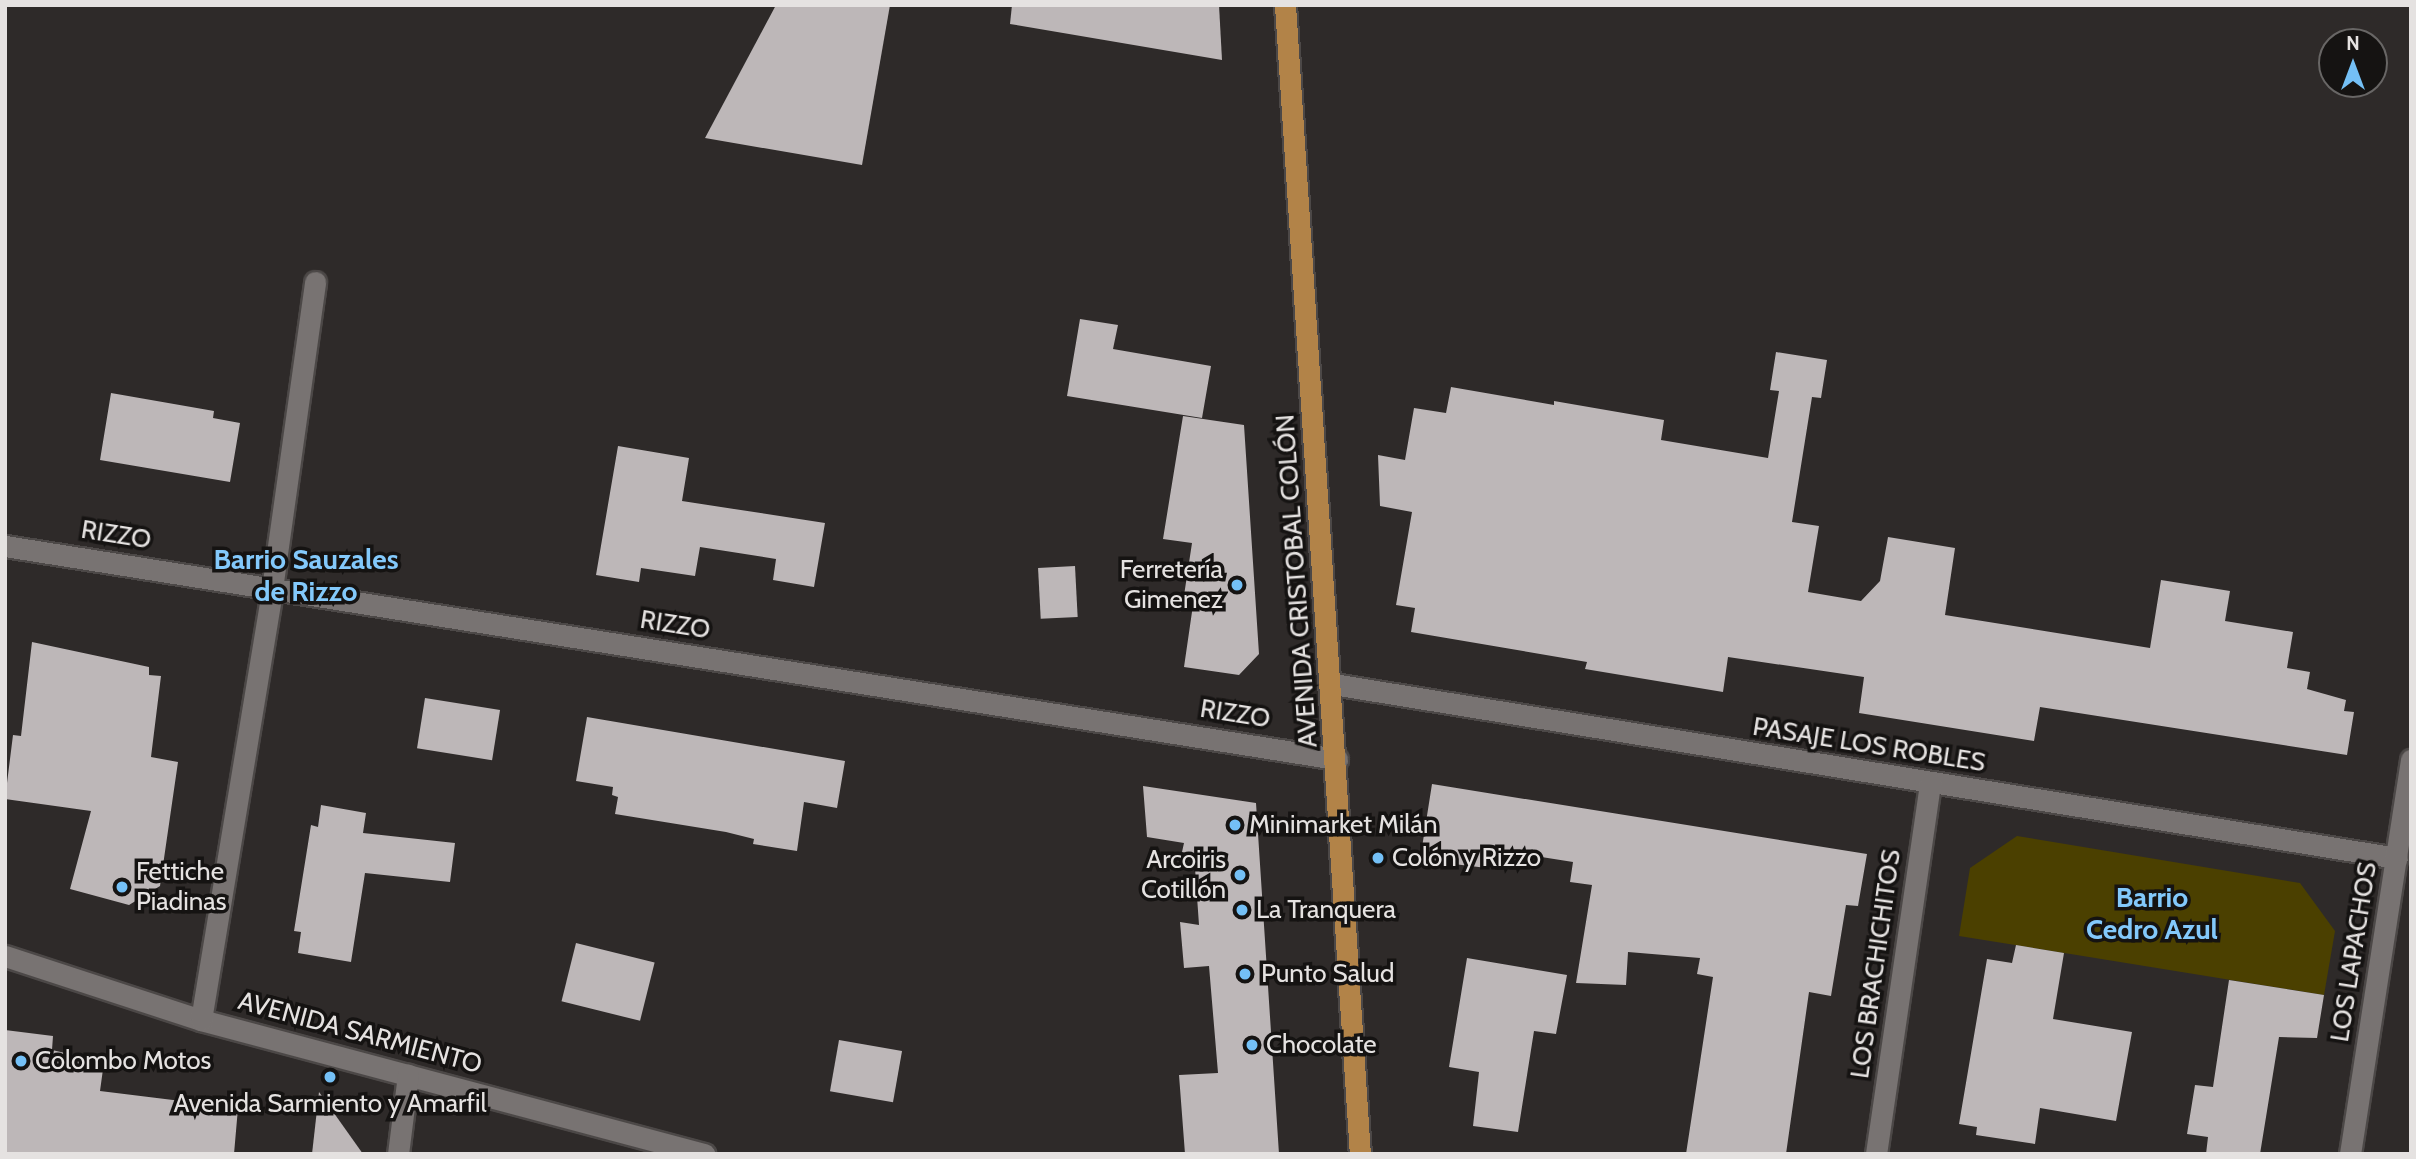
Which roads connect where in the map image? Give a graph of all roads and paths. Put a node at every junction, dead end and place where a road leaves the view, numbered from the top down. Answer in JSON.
{"nodes":[{"id":1,"x":1285,"y":5,"type":"edge"},
{"id":2,"x":314,"y":282,"type":"dead end"},
{"id":3,"x":5,"y":546,"type":"edge"},
{"id":4,"x":272,"y":589,"type":"junction"},
{"id":5,"x":1332,"y":684,"type":"junction"},
{"id":6,"x":1337,"y":759,"type":"junction"},
{"id":7,"x":2411,"y":760,"type":"edge"},
{"id":8,"x":1930,"y":783,"type":"junction"},
{"id":9,"x":2398,"y":858,"type":"junction"},
{"id":10,"x":5,"y":956,"type":"edge"},
{"id":11,"x":201,"y":1020,"type":"junction"},
{"id":12,"x":408,"y":1075,"type":"junction"},
{"id":13,"x":398,"y":1154,"type":"edge"},
{"id":14,"x":704,"y":1154,"type":"edge"},
{"id":15,"x":1360,"y":1154,"type":"edge"},
{"id":16,"x":1877,"y":1154,"type":"edge"},
{"id":17,"x":2350,"y":1154,"type":"edge"}],
"edges":[{"from":1,"to":5,"type":"main road","name":"AVENIDA CRISTOBAL COLÓN"},
{"from":2,"to":4,"type":"street"},
{"from":3,"to":4,"type":"street","name":"RIZZO"},
{"from":4,"to":6,"type":"street","name":"RIZZO"},
{"from":4,"to":11,"type":"street"},
{"from":5,"to":6,"type":"main road","name":"AVENIDA CRISTOBAL COLÓN"},
{"from":5,"to":8,"type":"street","name":"PASAJE LOS ROBLES"},
{"from":6,"to":15,"type":"main road","name":"AVENIDA CRISTOBAL COLÓN"},
{"from":7,"to":9,"type":"street","name":"LOS LAPACHOS"},
{"from":8,"to":9,"type":"street","name":"PASAJE LOS ROBLES"},
{"from":8,"to":16,"type":"street","name":"LOS BRACHICHITOS"},
{"from":9,"to":17,"type":"street","name":"LOS LAPACHOS"},
{"from":10,"to":11,"type":"street","name":"AVENIDA SARMIENTO"},
{"from":11,"to":12,"type":"street","name":"AVENIDA SARMIENTO"},
{"from":12,"to":13,"type":"street"},
{"from":12,"to":14,"type":"street","name":"AVENIDA SARMIENTO"}]}
